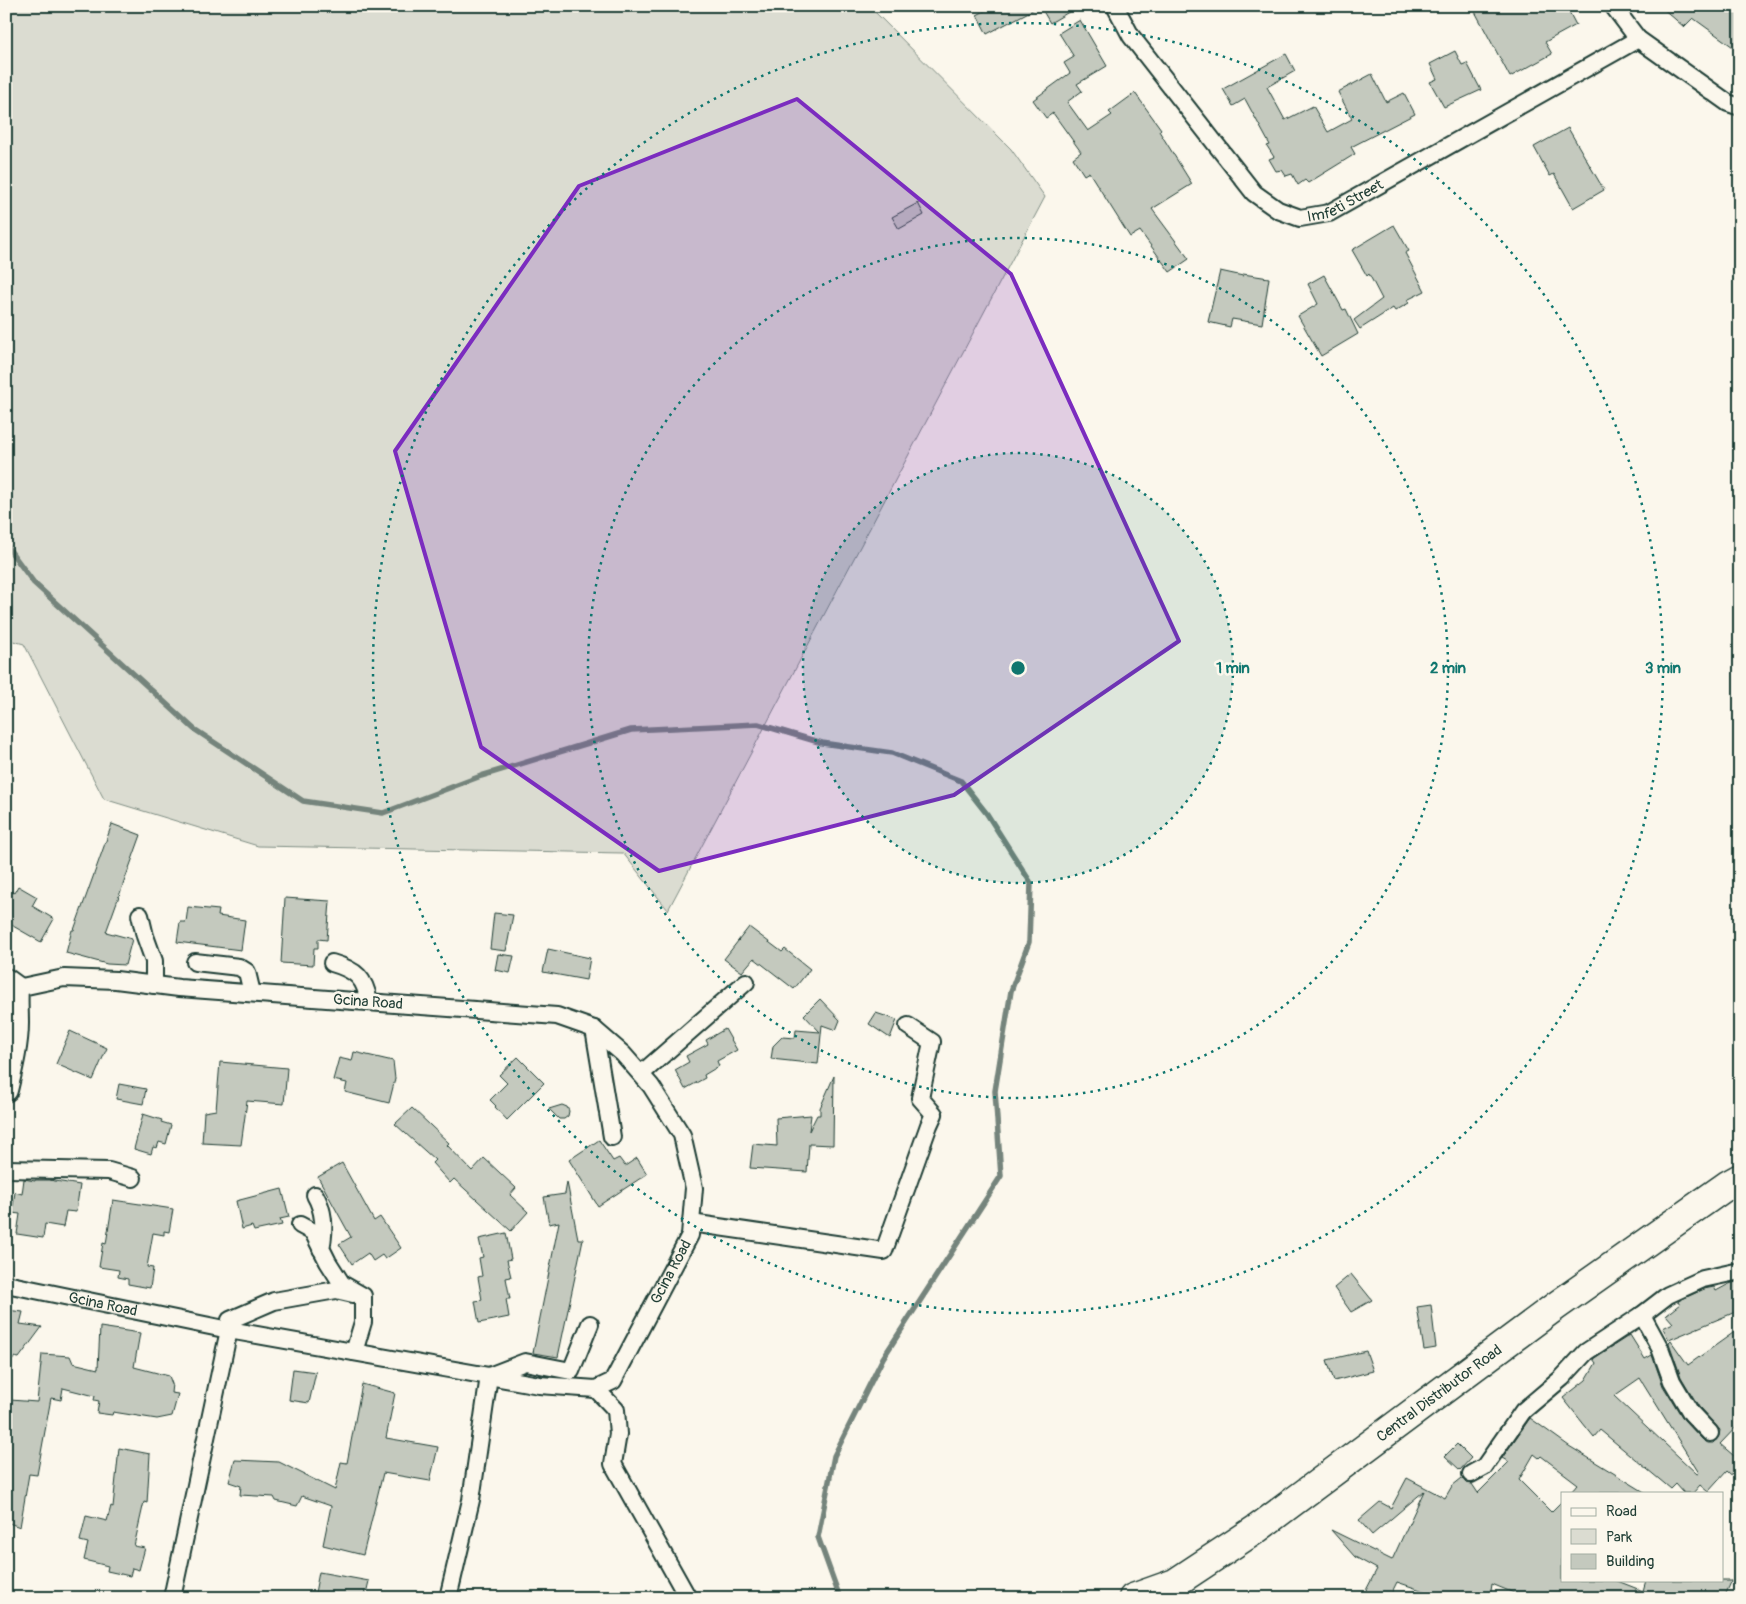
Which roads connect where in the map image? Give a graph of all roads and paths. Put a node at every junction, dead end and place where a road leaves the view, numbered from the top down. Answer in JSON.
{"nodes":[{"id":1,"x":1115,"y":6,"type":"edge"},
{"id":2,"x":1613,"y":6,"type":"edge"},
{"id":3,"x":1638,"y":39,"type":"junction"},
{"id":4,"x":1740,"y":107,"type":"edge"},
{"id":5,"x":140,"y":915,"type":"dead end"},
{"id":6,"x":194,"y":962,"type":"dead end"},
{"id":7,"x":332,"y":963,"type":"dead end"},
{"id":8,"x":746,"y":982,"type":"dead end"},
{"id":9,"x":11,"y":984,"type":"edge"},
{"id":10,"x":154,"y":985,"type":"junction"},
{"id":11,"x":252,"y":993,"type":"junction"},
{"id":12,"x":369,"y":1002,"type":"junction"},
{"id":13,"x":908,"y":1026,"type":"dead end"},
{"id":14,"x":594,"y":1029,"type":"junction"},
{"id":15,"x":641,"y":1074,"type":"junction"},
{"id":16,"x":6,"y":1090,"type":"edge"},
{"id":17,"x":612,"y":1137,"type":"dead end"},
{"id":18,"x":6,"y":1169,"type":"edge"},
{"id":19,"x":133,"y":1178,"type":"dead end"},
{"id":20,"x":1740,"y":1178,"type":"edge"},
{"id":21,"x":1740,"y":1190,"type":"edge"},
{"id":22,"x":315,"y":1195,"type":"dead end"},
{"id":23,"x":691,"y":1224,"type":"junction"},
{"id":24,"x":300,"y":1225,"type":"dead end"},
{"id":25,"x":321,"y":1249,"type":"junction"},
{"id":26,"x":1740,"y":1271,"type":"edge"},
{"id":27,"x":6,"y":1284,"type":"edge"},
{"id":28,"x":363,"y":1296,"type":"junction"},
{"id":29,"x":1642,"y":1315,"type":"junction"},
{"id":30,"x":590,"y":1324,"type":"dead end"},
{"id":31,"x":229,"y":1325,"type":"junction"},
{"id":32,"x":354,"y":1352,"type":"junction"},
{"id":33,"x":489,"y":1376,"type":"junction"},
{"id":34,"x":596,"y":1389,"type":"junction"},
{"id":35,"x":1710,"y":1433,"type":"dead end"},
{"id":36,"x":1471,"y":1474,"type":"dead end"},
{"id":37,"x":172,"y":1598,"type":"edge"},
{"id":38,"x":448,"y":1598,"type":"edge"},
{"id":39,"x":688,"y":1598,"type":"edge"},
{"id":40,"x":1133,"y":1598,"type":"edge"},
{"id":41,"x":1175,"y":1598,"type":"edge"}],
"edges":[{"from":1,"to":3,"type":"street","name":"Imfeti Street"},
{"from":2,"to":3,"type":"street"},
{"from":3,"to":4,"type":"street"},
{"from":5,"to":10,"type":"street"},
{"from":6,"to":11,"type":"street"},
{"from":7,"to":12,"type":"street"},
{"from":8,"to":15,"type":"street"},
{"from":9,"to":10,"type":"street","name":"Gcina Road"},
{"from":9,"to":16,"type":"street"},
{"from":10,"to":11,"type":"street","name":"Gcina Road"},
{"from":11,"to":12,"type":"street","name":"Gcina Road"},
{"from":12,"to":14,"type":"street","name":"Gcina Road"},
{"from":13,"to":23,"type":"street"},
{"from":14,"to":15,"type":"street","name":"Gcina Road"},
{"from":14,"to":17,"type":"street"},
{"from":15,"to":23,"type":"street","name":"Gcina Road"},
{"from":18,"to":19,"type":"street"},
{"from":20,"to":40,"type":"highway","name":"Central Distributor Road"},
{"from":21,"to":41,"type":"highway","name":"Central Distributor Road"},
{"from":22,"to":25,"type":"street"},
{"from":23,"to":34,"type":"street","name":"Gcina Road"},
{"from":24,"to":25,"type":"street"},
{"from":25,"to":28,"type":"street"},
{"from":26,"to":29,"type":"street"},
{"from":27,"to":31,"type":"street","name":"Gcina Road"},
{"from":28,"to":31,"type":"street"},
{"from":28,"to":32,"type":"street"},
{"from":29,"to":35,"type":"street"},
{"from":29,"to":36,"type":"street"},
{"from":30,"to":33,"type":"street"},
{"from":31,"to":32,"type":"street","name":"Gcina Road"},
{"from":31,"to":37,"type":"street"},
{"from":32,"to":33,"type":"street","name":"Gcina Road"},
{"from":33,"to":34,"type":"street","name":"Gcina Road"},
{"from":33,"to":38,"type":"street"},
{"from":34,"to":39,"type":"street"}]}
